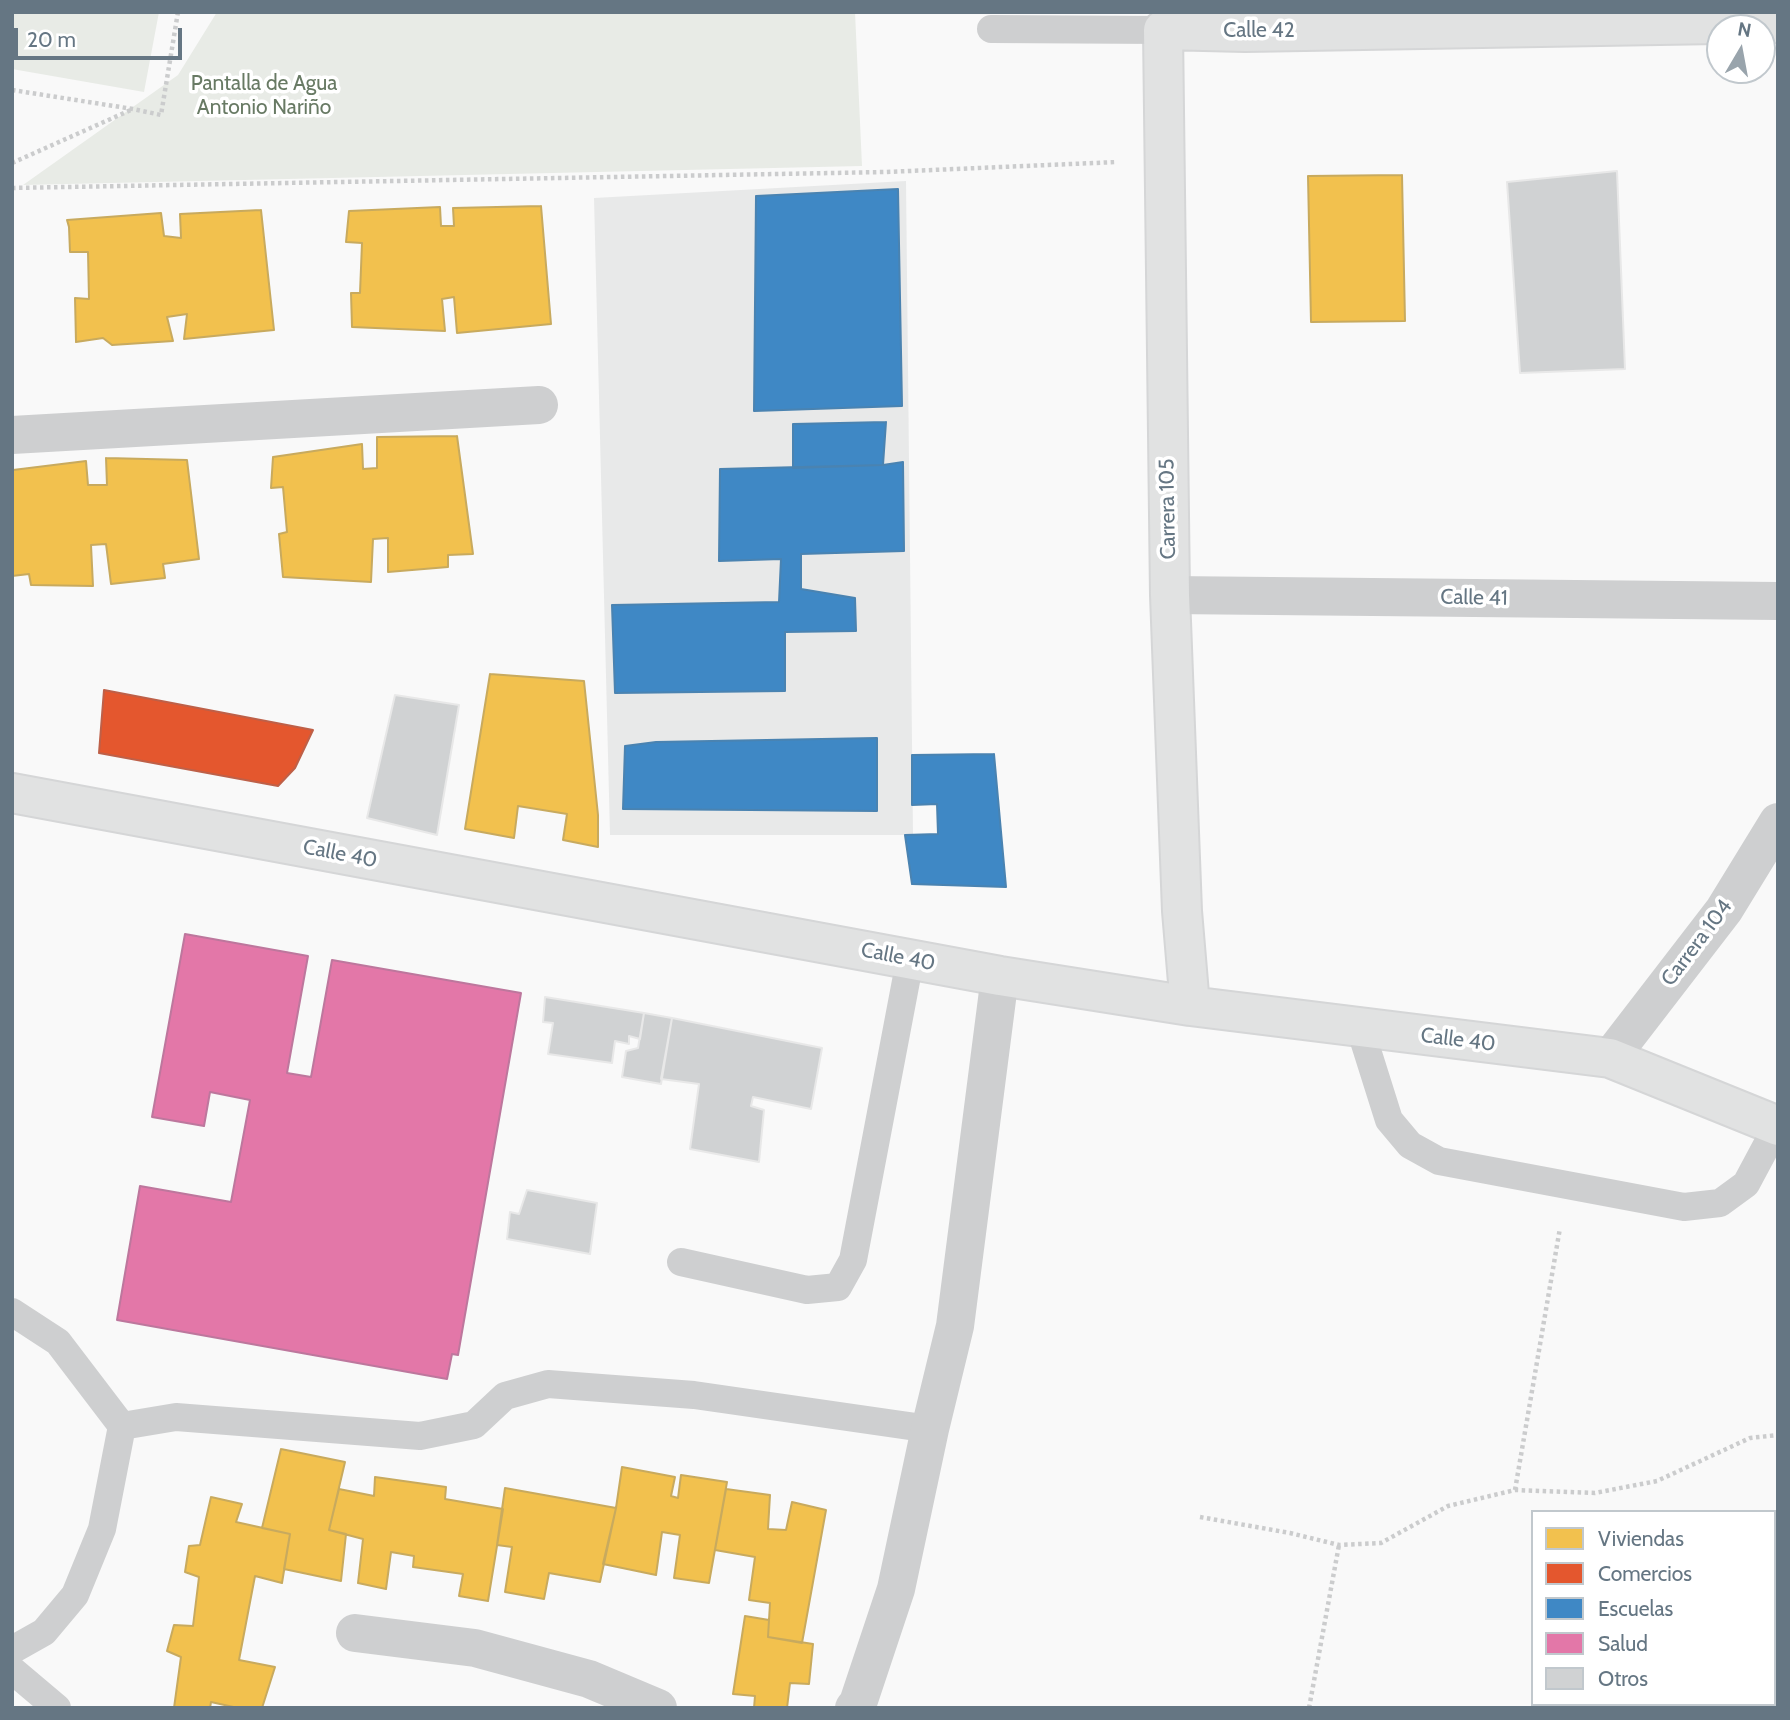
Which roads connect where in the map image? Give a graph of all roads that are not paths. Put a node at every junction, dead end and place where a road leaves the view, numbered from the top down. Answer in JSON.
{"nodes":[{"id":1,"x":1162,"y":21,"type":"edge"},
{"id":2,"x":1778,"y":23,"type":"edge"},
{"id":3,"x":991,"y":29,"type":"dead end"},
{"id":4,"x":539,"y":405,"type":"dead end"},
{"id":5,"x":12,"y":435,"type":"edge"},
{"id":6,"x":1170,"y":595,"type":"junction"},
{"id":7,"x":1778,"y":601,"type":"edge"},
{"id":8,"x":12,"y":793,"type":"edge"},
{"id":9,"x":1778,"y":822,"type":"edge"},
{"id":10,"x":910,"y":960,"type":"junction"},
{"id":11,"x":1000,"y":976,"type":"junction"},
{"id":12,"x":1190,"y":1006,"type":"junction"},
{"id":13,"x":1360,"y":1028,"type":"junction"},
{"id":14,"x":1610,"y":1058,"type":"junction"},
{"id":15,"x":1777,"y":1126,"type":"edge"},
{"id":16,"x":681,"y":1262,"type":"dead end"},
{"id":17,"x":12,"y":1312,"type":"edge"},
{"id":18,"x":121,"y":1426,"type":"junction"},
{"id":19,"x":929,"y":1429,"type":"junction"},
{"id":20,"x":355,"y":1633,"type":"dead end"},
{"id":21,"x":12,"y":1650,"type":"edge"},
{"id":22,"x":12,"y":1670,"type":"edge"},
{"id":23,"x":57,"y":1708,"type":"edge"},
{"id":24,"x":658,"y":1708,"type":"edge"},
{"id":25,"x":854,"y":1708,"type":"edge"}],
"edges":[{"from":1,"to":2,"type":"street","name":"Calle 42"},
{"from":1,"to":3,"type":"lane","name":"Calle 42"},
{"from":1,"to":6,"type":"street","name":"Carrera 105"},
{"from":4,"to":5,"type":"street"},
{"from":6,"to":7,"type":"street","name":"Calle 41"},
{"from":6,"to":12,"type":"street","name":"Carrera 105"},
{"from":8,"to":10,"type":"street","name":"Calle 40"},
{"from":9,"to":14,"type":"street","name":"Carrera 104"},
{"from":10,"to":11,"type":"street","name":"Calle 40"},
{"from":10,"to":16,"type":"lane"},
{"from":11,"to":12,"type":"street","name":"Calle 40"},
{"from":11,"to":19,"type":"street"},
{"from":12,"to":13,"type":"street","name":"Calle 40"},
{"from":13,"to":14,"type":"street","name":"Calle 40"},
{"from":13,"to":15,"type":"lane"},
{"from":14,"to":15,"type":"street","name":"Calle 40"},
{"from":17,"to":18,"type":"lane"},
{"from":18,"to":19,"type":"lane"},
{"from":18,"to":21,"type":"lane"},
{"from":19,"to":25,"type":"street"},
{"from":20,"to":24,"type":"street"},
{"from":22,"to":23,"type":"lane"}]}
